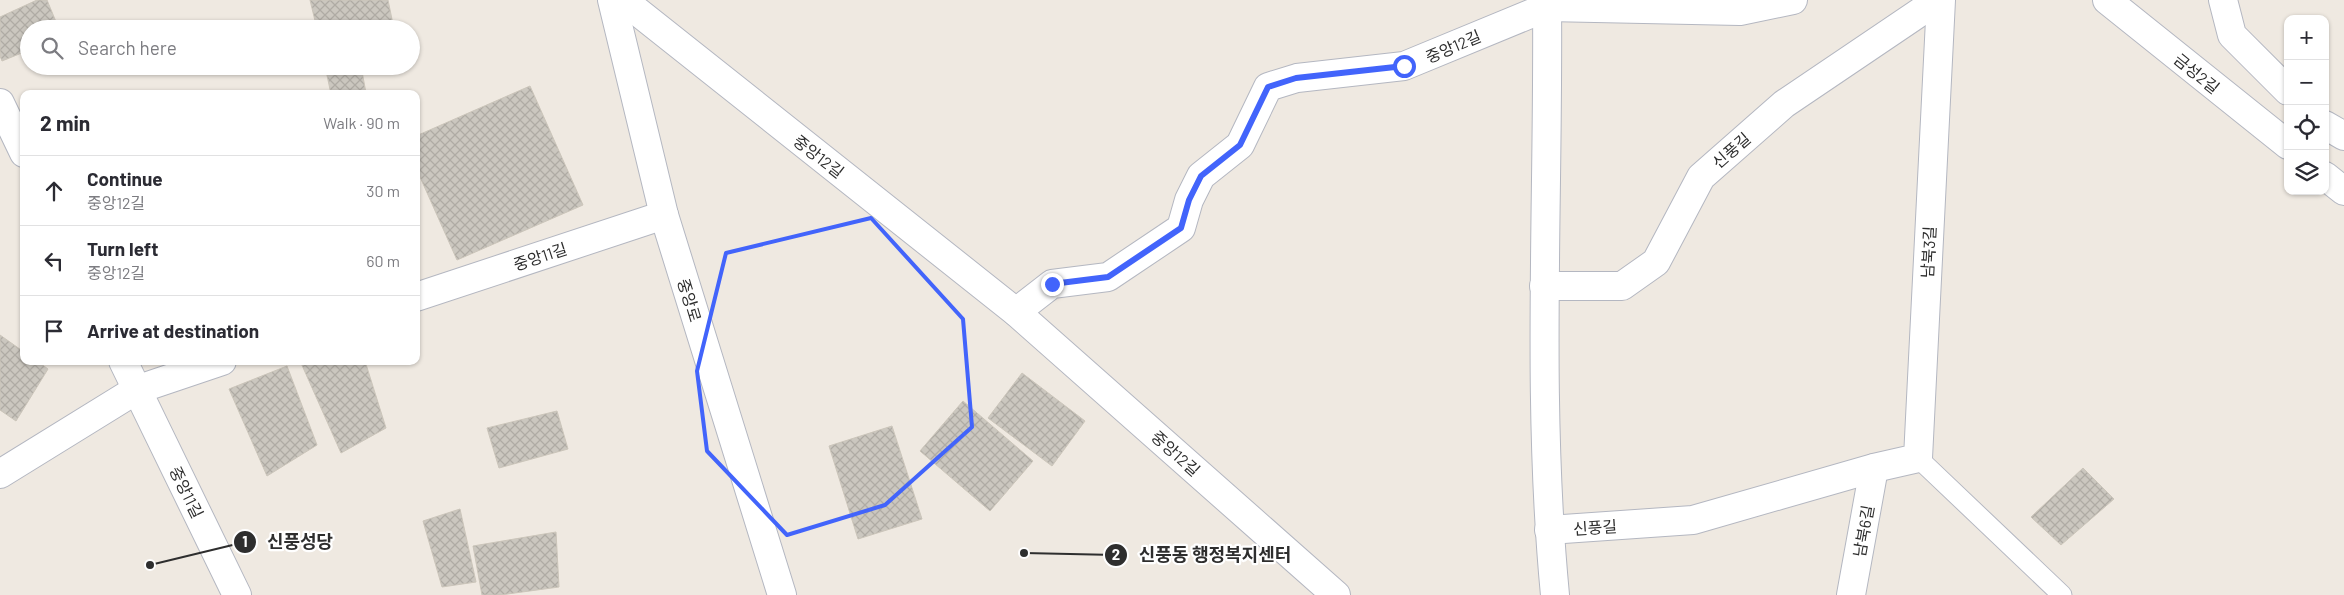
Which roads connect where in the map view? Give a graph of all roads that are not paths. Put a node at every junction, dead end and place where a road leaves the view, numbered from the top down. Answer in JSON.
{"nodes":[{"id":1,"x":612,"y":0,"type":"edge"},
{"id":2,"x":623,"y":0,"type":"edge"},
{"id":3,"x":1793,"y":0,"type":"edge"},
{"id":4,"x":1939,"y":0,"type":"edge"},
{"id":5,"x":2107,"y":0,"type":"edge"},
{"id":6,"x":2223,"y":0,"type":"edge"},
{"id":7,"x":1547,"y":3,"type":"edge"},
{"id":8,"x":2284,"y":87,"type":"edge"},
{"id":9,"x":0,"y":103,"type":"edge"},
{"id":10,"x":2329,"y":127,"type":"edge"},
{"id":11,"x":2344,"y":136,"type":"edge"},
{"id":12,"x":2284,"y":143,"type":"edge"},
{"id":13,"x":20,"y":145,"type":"edge"},
{"id":14,"x":2329,"y":179,"type":"edge"},
{"id":15,"x":2344,"y":191,"type":"edge"},
{"id":16,"x":664,"y":215,"type":"junction"},
{"id":17,"x":1544,"y":286,"type":"junction"},
{"id":18,"x":420,"y":296,"type":"edge"},
{"id":19,"x":1016,"y":312,"type":"junction"},
{"id":20,"x":125,"y":365,"type":"edge"},
{"id":21,"x":210,"y":365,"type":"edge"},
{"id":22,"x":136,"y":390,"type":"junction"},
{"id":23,"x":1918,"y":458,"type":"junction"},
{"id":24,"x":1874,"y":468,"type":"junction"},
{"id":25,"x":0,"y":474,"type":"edge"},
{"id":26,"x":1549,"y":530,"type":"junction"},
{"id":27,"x":238,"y":595,"type":"edge"},
{"id":28,"x":782,"y":595,"type":"edge"},
{"id":29,"x":1336,"y":595,"type":"edge"},
{"id":30,"x":1555,"y":595,"type":"edge"},
{"id":31,"x":1852,"y":595,"type":"edge"},
{"id":32,"x":2062,"y":595,"type":"edge"}],
"edges":[{"from":1,"to":16,"type":"street","name":"중앙로"},
{"from":2,"to":19,"type":"street","name":"중앙12길"},
{"from":3,"to":7,"type":"street"},
{"from":4,"to":17,"type":"street","name":"신풍길"},
{"from":4,"to":23,"type":"street","name":"남북3길"},
{"from":5,"to":12,"type":"street","name":"금성2길"},
{"from":6,"to":8,"type":"street"},
{"from":7,"to":17,"type":"street","name":"신풍길"},
{"from":7,"to":19,"type":"street","name":"중앙12길"},
{"from":9,"to":13,"type":"street"},
{"from":10,"to":11,"type":"street"},
{"from":14,"to":15,"type":"street"},
{"from":16,"to":18,"type":"street","name":"중앙11길"},
{"from":16,"to":28,"type":"street","name":"중앙로"},
{"from":17,"to":26,"type":"street","name":"신풍길"},
{"from":19,"to":29,"type":"street","name":"중앙12길"},
{"from":20,"to":22,"type":"street","name":"중앙11길"},
{"from":21,"to":22,"type":"street"},
{"from":22,"to":25,"type":"street"},
{"from":22,"to":27,"type":"street","name":"중앙11길"},
{"from":23,"to":24,"type":"street"},
{"from":23,"to":32,"type":"lane"},
{"from":24,"to":26,"type":"street","name":"신풍길"},
{"from":24,"to":31,"type":"street","name":"남북6길"},
{"from":26,"to":30,"type":"street","name":"신풍길"}]}
